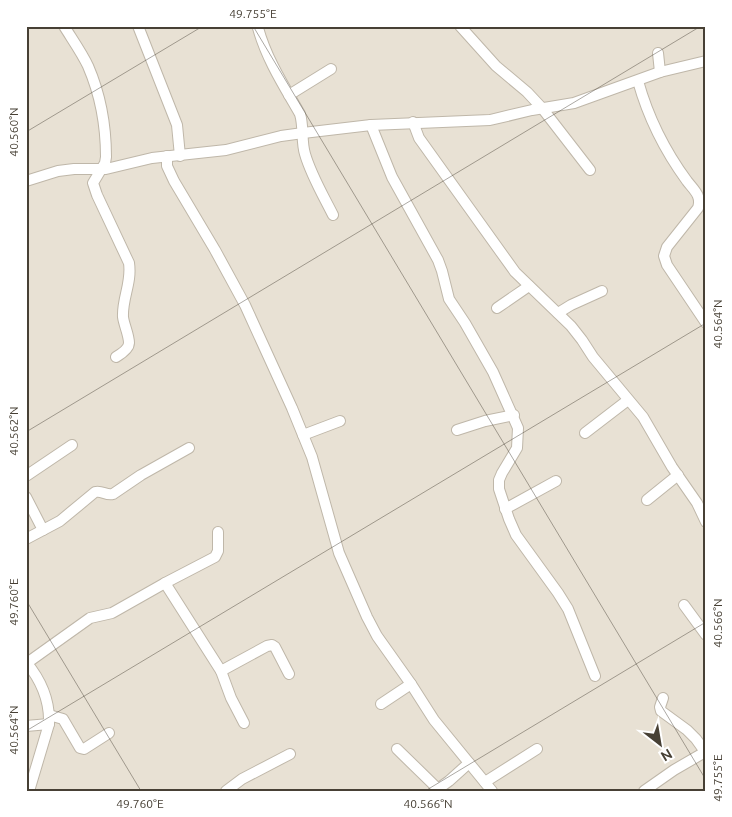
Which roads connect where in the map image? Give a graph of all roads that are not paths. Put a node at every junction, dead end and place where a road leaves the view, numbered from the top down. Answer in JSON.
{"nodes":[{"id":1,"x":64,"y":26,"type":"edge"},
{"id":2,"x":138,"y":26,"type":"edge"},
{"id":3,"x":460,"y":26,"type":"edge"},
{"id":4,"x":258,"y":28,"type":"dead end"},
{"id":5,"x":658,"y":53,"type":"dead end"},
{"id":6,"x":706,"y":61,"type":"edge"},
{"id":7,"x":331,"y":69,"type":"dead end"},
{"id":8,"x":660,"y":72,"type":"junction"},
{"id":9,"x":638,"y":81,"type":"junction"},
{"id":10,"x":289,"y":95,"type":"junction"},
{"id":11,"x":542,"y":108,"type":"junction"},
{"id":12,"x":413,"y":122,"type":"junction"},
{"id":13,"x":371,"y":124,"type":"junction"},
{"id":14,"x":303,"y":133,"type":"junction"},
{"id":15,"x":166,"y":156,"type":"junction"},
{"id":16,"x":180,"y":156,"type":"junction"},
{"id":17,"x":101,"y":169,"type":"junction"},
{"id":18,"x":590,"y":170,"type":"dead end"},
{"id":19,"x":26,"y":180,"type":"edge"},
{"id":20,"x":703,"y":198,"type":"edge"},
{"id":21,"x":333,"y":215,"type":"dead end"},
{"id":22,"x":529,"y":286,"type":"junction"},
{"id":23,"x":602,"y":291,"type":"dead end"},
{"id":24,"x":497,"y":308,"type":"dead end"},
{"id":25,"x":558,"y":313,"type":"junction"},
{"id":26,"x":706,"y":323,"type":"edge"},
{"id":27,"x":116,"y":357,"type":"dead end"},
{"id":28,"x":628,"y":400,"type":"junction"},
{"id":29,"x":514,"y":415,"type":"junction"},
{"id":30,"x":340,"y":421,"type":"dead end"},
{"id":31,"x":456,"y":430,"type":"dead end"},
{"id":32,"x":585,"y":433,"type":"dead end"},
{"id":33,"x":303,"y":435,"type":"junction"},
{"id":34,"x":72,"y":445,"type":"dead end"},
{"id":35,"x":189,"y":448,"type":"dead end"},
{"id":36,"x":678,"y":475,"type":"junction"},
{"id":37,"x":26,"y":476,"type":"edge"},
{"id":38,"x":556,"y":481,"type":"dead end"},
{"id":39,"x":26,"y":497,"type":"edge"},
{"id":40,"x":648,"y":500,"type":"dead end"},
{"id":41,"x":505,"y":509,"type":"junction"},
{"id":42,"x":706,"y":522,"type":"edge"},
{"id":43,"x":43,"y":530,"type":"junction"},
{"id":44,"x":218,"y":532,"type":"dead end"},
{"id":45,"x":26,"y":539,"type":"edge"},
{"id":46,"x":165,"y":583,"type":"junction"},
{"id":47,"x":684,"y":605,"type":"dead end"},
{"id":48,"x":706,"y":635,"type":"edge"},
{"id":49,"x":27,"y":663,"type":"edge"},
{"id":50,"x":221,"y":671,"type":"junction"},
{"id":51,"x":289,"y":674,"type":"dead end"},
{"id":52,"x":595,"y":676,"type":"dead end"},
{"id":53,"x":411,"y":684,"type":"junction"},
{"id":54,"x":663,"y":698,"type":"dead end"},
{"id":55,"x":381,"y":704,"type":"dead end"},
{"id":56,"x":49,"y":719,"type":"junction"},
{"id":57,"x":244,"y":723,"type":"dead end"},
{"id":58,"x":26,"y":726,"type":"edge"},
{"id":59,"x":110,"y":734,"type":"dead end"},
{"id":60,"x":397,"y":749,"type":"dead end"},
{"id":61,"x":537,"y":749,"type":"dead end"},
{"id":62,"x":705,"y":752,"type":"edge"},
{"id":63,"x":290,"y":754,"type":"dead end"},
{"id":64,"x":469,"y":763,"type":"junction"},
{"id":65,"x":489,"y":787,"type":"edge"},
{"id":66,"x":436,"y":790,"type":"edge"},
{"id":67,"x":29,"y":791,"type":"edge"},
{"id":68,"x":226,"y":791,"type":"edge"},
{"id":69,"x":644,"y":791,"type":"edge"}],
"edges":[{"from":1,"to":17,"type":"street"},
{"from":2,"to":16,"type":"street"},
{"from":3,"to":11,"type":"street"},
{"from":4,"to":10,"type":"street"},
{"from":5,"to":8,"type":"street"},
{"from":6,"to":8,"type":"street"},
{"from":7,"to":10,"type":"street"},
{"from":8,"to":9,"type":"street"},
{"from":9,"to":11,"type":"street"},
{"from":9,"to":20,"type":"street"},
{"from":10,"to":14,"type":"street"},
{"from":11,"to":12,"type":"street"},
{"from":11,"to":18,"type":"street"},
{"from":12,"to":13,"type":"street"},
{"from":12,"to":22,"type":"street"},
{"from":13,"to":14,"type":"street"},
{"from":13,"to":29,"type":"street"},
{"from":14,"to":16,"type":"street"},
{"from":14,"to":21,"type":"street"},
{"from":15,"to":16,"type":"street"},
{"from":15,"to":17,"type":"street"},
{"from":15,"to":33,"type":"street"},
{"from":17,"to":19,"type":"street"},
{"from":17,"to":27,"type":"street"},
{"from":20,"to":26,"type":"street"},
{"from":22,"to":24,"type":"street"},
{"from":22,"to":25,"type":"street"},
{"from":23,"to":25,"type":"street"},
{"from":25,"to":28,"type":"street"},
{"from":28,"to":32,"type":"street"},
{"from":28,"to":36,"type":"street"},
{"from":29,"to":31,"type":"street"},
{"from":29,"to":41,"type":"street"},
{"from":30,"to":33,"type":"street"},
{"from":33,"to":53,"type":"street"},
{"from":34,"to":37,"type":"street"},
{"from":35,"to":43,"type":"street"},
{"from":36,"to":40,"type":"street"},
{"from":36,"to":42,"type":"street"},
{"from":38,"to":41,"type":"street"},
{"from":39,"to":43,"type":"street"},
{"from":41,"to":52,"type":"street"},
{"from":43,"to":45,"type":"street"},
{"from":44,"to":46,"type":"street"},
{"from":46,"to":49,"type":"street"},
{"from":46,"to":50,"type":"street"},
{"from":47,"to":48,"type":"street"},
{"from":49,"to":56,"type":"street"},
{"from":50,"to":51,"type":"street"},
{"from":50,"to":57,"type":"street"},
{"from":53,"to":55,"type":"street"},
{"from":53,"to":64,"type":"street"},
{"from":54,"to":62,"type":"street"},
{"from":56,"to":58,"type":"street"},
{"from":56,"to":59,"type":"street"},
{"from":56,"to":67,"type":"street"},
{"from":60,"to":66,"type":"street"},
{"from":61,"to":65,"type":"street"},
{"from":62,"to":69,"type":"street"},
{"from":63,"to":68,"type":"street"},
{"from":64,"to":65,"type":"street"},
{"from":64,"to":66,"type":"street"}]}
